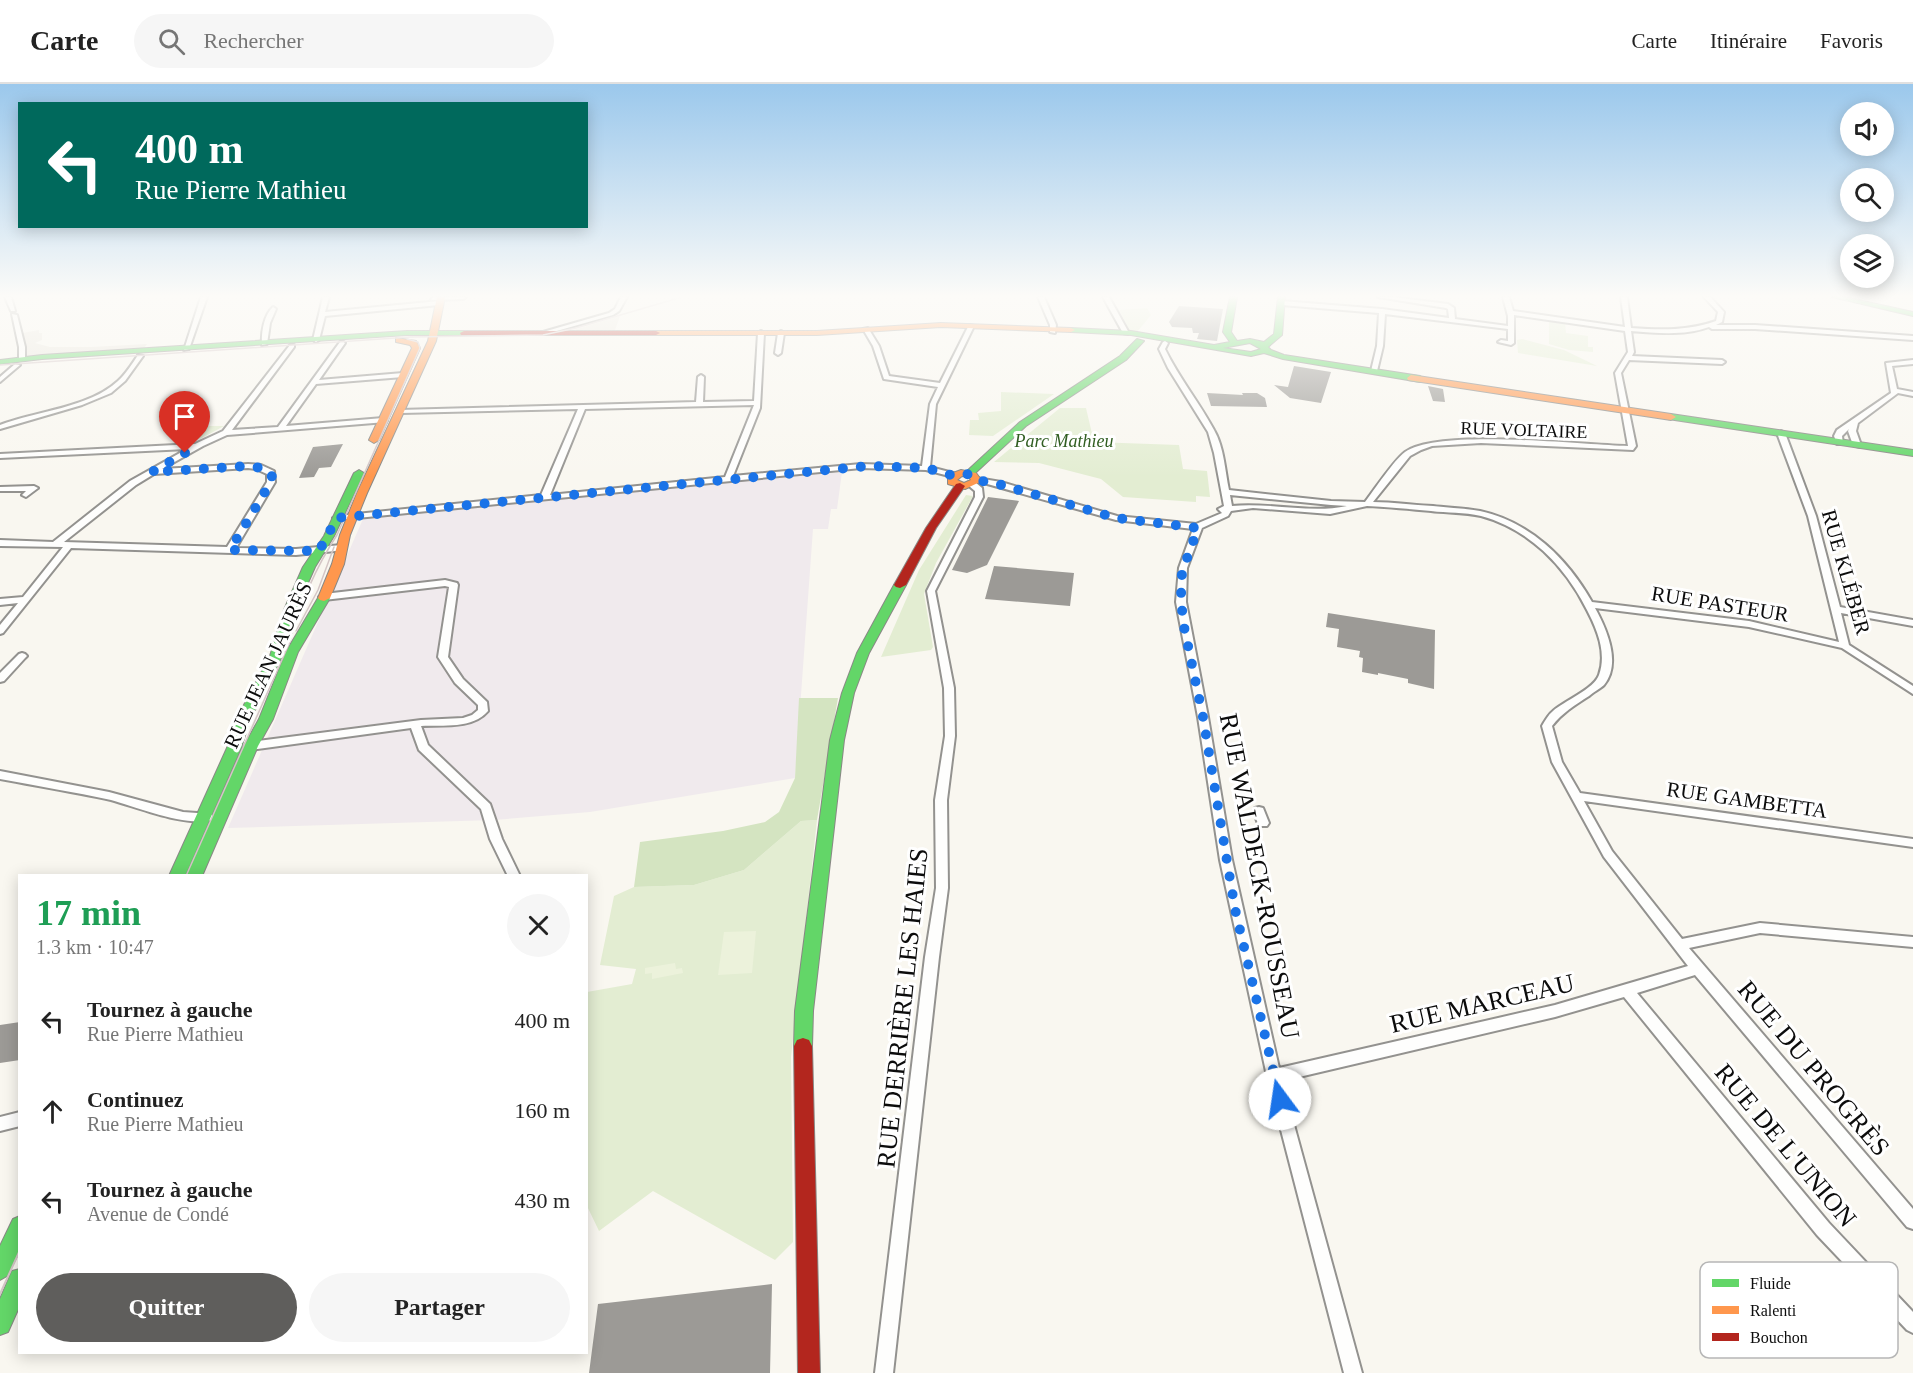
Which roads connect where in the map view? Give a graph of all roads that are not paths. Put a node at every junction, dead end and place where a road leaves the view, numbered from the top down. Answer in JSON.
{"nodes":[{"id":1,"x":96,"y":357,"type":"edge"},
{"id":2,"x":123,"y":357,"type":"edge"},
{"id":3,"x":139,"y":357,"type":"edge"},
{"id":4,"x":284,"y":357,"type":"edge"},
{"id":5,"x":332,"y":357,"type":"edge"},
{"id":6,"x":412,"y":357,"type":"edge"},
{"id":7,"x":419,"y":357,"type":"edge"},
{"id":8,"x":760,"y":357,"type":"edge"},
{"id":9,"x":879,"y":357,"type":"edge"},
{"id":10,"x":955,"y":357,"type":"edge"},
{"id":11,"x":1109,"y":357,"type":"edge"},
{"id":12,"x":1166,"y":357,"type":"edge"},
{"id":13,"x":1277,"y":357,"type":"edge"},
{"id":14,"x":1283,"y":357,"type":"edge"},
{"id":15,"x":1378,"y":357,"type":"edge"},
{"id":16,"x":1629,"y":358,"type":"joint"},
{"id":17,"x":1722,"y":362,"type":"dead end"},
{"id":18,"x":1913,"y":362,"type":"edge"},
{"id":19,"x":9,"y":365,"type":"edge"},
{"id":20,"x":1374,"y":371,"type":"junction"},
{"id":21,"x":404,"y":375,"type":"junction"},
{"id":22,"x":701,"y":377,"type":"dead end"},
{"id":23,"x":1420,"y":380,"type":"junction"},
{"id":24,"x":315,"y":382,"type":"junction"},
{"id":25,"x":942,"y":385,"type":"junction"},
{"id":26,"x":1896,"y":392,"type":"junction"},
{"id":27,"x":1913,"y":394,"type":"edge"},
{"id":28,"x":758,"y":403,"type":"junction"},
{"id":29,"x":699,"y":404,"type":"junction"},
{"id":30,"x":582,"y":406,"type":"junction"},
{"id":31,"x":1623,"y":410,"type":"junction"},
{"id":32,"x":401,"y":411,"type":"junction"},
{"id":33,"x":383,"y":420,"type":"junction"},
{"id":34,"x":1855,"y":424,"type":"junction"},
{"id":35,"x":0,"y":428,"type":"edge"},
{"id":36,"x":281,"y":428,"type":"junction"},
{"id":37,"x":226,"y":433,"type":"junction"},
{"id":38,"x":1782,"y":433,"type":"junction"},
{"id":39,"x":1840,"y":442,"type":"junction"},
{"id":40,"x":1857,"y":445,"type":"junction"},
{"id":41,"x":196,"y":446,"type":"junction"},
{"id":42,"x":1913,"y":453,"type":"edge"},
{"id":43,"x":0,"y":456,"type":"edge"},
{"id":44,"x":926,"y":468,"type":"junction"},
{"id":45,"x":152,"y":472,"type":"junction"},
{"id":46,"x":728,"y":479,"type":"junction"},
{"id":47,"x":967,"y":480,"type":"junction"},
{"id":48,"x":0,"y":489,"type":"edge"},
{"id":49,"x":1225,"y":492,"type":"junction"},
{"id":50,"x":26,"y":495,"type":"dead end"},
{"id":51,"x":545,"y":496,"type":"junction"},
{"id":52,"x":1367,"y":504,"type":"junction"},
{"id":53,"x":1228,"y":507,"type":"junction"},
{"id":54,"x":353,"y":517,"type":"junction"},
{"id":55,"x":337,"y":518,"type":"junction"},
{"id":56,"x":1198,"y":528,"type":"junction"},
{"id":57,"x":0,"y":543,"type":"edge"},
{"id":58,"x":55,"y":545,"type":"junction"},
{"id":59,"x":69,"y":545,"type":"junction"},
{"id":60,"x":342,"y":548,"type":"junction"},
{"id":61,"x":230,"y":550,"type":"junction"},
{"id":62,"x":319,"y":551,"type":"junction"},
{"id":63,"x":324,"y":597,"type":"junction"},
{"id":64,"x":26,"y":599,"type":"junction"},
{"id":65,"x":0,"y":602,"type":"edge"},
{"id":66,"x":1589,"y":604,"type":"junction"},
{"id":67,"x":1837,"y":609,"type":"junction"},
{"id":68,"x":1913,"y":623,"type":"edge"},
{"id":69,"x":0,"y":631,"type":"edge"},
{"id":70,"x":1845,"y":646,"type":"junction"},
{"id":71,"x":22,"y":656,"type":"dead end"},
{"id":72,"x":0,"y":679,"type":"edge"},
{"id":73,"x":1913,"y":691,"type":"edge"},
{"id":74,"x":415,"y":724,"type":"junction"},
{"id":75,"x":251,"y":746,"type":"junction"},
{"id":76,"x":0,"y":775,"type":"edge"},
{"id":77,"x":1575,"y":796,"type":"junction"},
{"id":78,"x":222,"y":814,"type":"junction"},
{"id":79,"x":204,"y":817,"type":"junction"},
{"id":80,"x":1913,"y":843,"type":"edge"},
{"id":81,"x":178,"y":874,"type":"edge"},
{"id":82,"x":195,"y":874,"type":"edge"},
{"id":83,"x":513,"y":874,"type":"edge"},
{"id":84,"x":1913,"y":942,"type":"edge"},
{"id":85,"x":1681,"y":944,"type":"junction"},
{"id":86,"x":1698,"y":969,"type":"junction"},
{"id":87,"x":1627,"y":991,"type":"junction"},
{"id":88,"x":1274,"y":1076,"type":"junction"},
{"id":89,"x":18,"y":1120,"type":"edge"},
{"id":90,"x":0,"y":1124,"type":"edge"},
{"id":91,"x":1913,"y":1221,"type":"edge"},
{"id":92,"x":18,"y":1230,"type":"edge"},
{"id":93,"x":1855,"y":1262,"type":"edge"},
{"id":94,"x":0,"y":1269,"type":"edge"},
{"id":95,"x":18,"y":1284,"type":"edge"},
{"id":96,"x":1898,"y":1308,"type":"edge"},
{"id":97,"x":0,"y":1324,"type":"edge"},
{"id":98,"x":1913,"y":1324,"type":"edge"},
{"id":99,"x":1352,"y":1367,"type":"edge"},
{"id":100,"x":809,"y":1373,"type":"edge"},
{"id":101,"x":884,"y":1373,"type":"edge"}],
"edges":[{"from":1,"to":19,"type":"main road"},
{"from":2,"to":19,"type":"main road"},
{"from":3,"to":35,"type":"street"},
{"from":4,"to":37,"type":"street"},
{"from":5,"to":24,"type":"street"},
{"from":6,"to":21,"type":"main road"},
{"from":7,"to":32,"type":"main road","name":"RUE JEAN JAURÈS"},
{"from":8,"to":28,"type":"street"},
{"from":9,"to":25,"type":"street"},
{"from":10,"to":25,"type":"street"},
{"from":11,"to":47,"type":"main road"},
{"from":12,"to":49,"type":"street"},
{"from":13,"to":23,"type":"main road"},
{"from":14,"to":20,"type":"main road"},
{"from":15,"to":20,"type":"street"},
{"from":16,"to":17,"type":"street"},
{"from":16,"to":31,"type":"street"},
{"from":18,"to":26,"type":"street"},
{"from":20,"to":23,"type":"main road"},
{"from":21,"to":24,"type":"street"},
{"from":21,"to":33,"type":"main road"},
{"from":22,"to":29,"type":"street"},
{"from":23,"to":31,"type":"main road"},
{"from":24,"to":36,"type":"street"},
{"from":25,"to":44,"type":"street"},
{"from":26,"to":27,"type":"street"},
{"from":26,"to":34,"type":"street"},
{"from":28,"to":29,"type":"street"},
{"from":28,"to":46,"type":"street"},
{"from":29,"to":30,"type":"street"},
{"from":30,"to":32,"type":"street"},
{"from":30,"to":51,"type":"street"},
{"from":31,"to":38,"type":"main road"},
{"from":31,"to":52,"type":"street","name":"RUE VOLTAIRE"},
{"from":32,"to":54,"type":"main road","name":"RUE JEAN JAURÈS"},
{"from":33,"to":36,"type":"street"},
{"from":33,"to":55,"type":"main road"},
{"from":34,"to":39,"type":"street"},
{"from":34,"to":40,"type":"street"},
{"from":36,"to":37,"type":"street"},
{"from":37,"to":41,"type":"street"},
{"from":38,"to":39,"type":"main road"},
{"from":38,"to":67,"type":"street","name":"RUE KLÉBER"},
{"from":39,"to":40,"type":"main road"},
{"from":40,"to":42,"type":"main road"},
{"from":41,"to":43,"type":"street"},
{"from":41,"to":45,"type":"street"},
{"from":44,"to":46,"type":"street"},
{"from":44,"to":47,"type":"street"},
{"from":45,"to":58,"type":"street"},
{"from":45,"to":61,"type":"street"},
{"from":46,"to":51,"type":"street"},
{"from":47,"to":56,"type":"street"},
{"from":47,"to":100,"type":"main road"},
{"from":47,"to":101,"type":"street","name":"RUE DERRIÈRE LES HAIES"},
{"from":48,"to":50,"type":"street"},
{"from":49,"to":52,"type":"street"},
{"from":49,"to":53,"type":"street"},
{"from":51,"to":54,"type":"street"},
{"from":52,"to":53,"type":"street"},
{"from":52,"to":66,"type":"street"},
{"from":53,"to":56,"type":"street"},
{"from":54,"to":55,"type":"street"},
{"from":54,"to":60,"type":"main road","name":"RUE JEAN JAURÈS"},
{"from":55,"to":62,"type":"main road"},
{"from":56,"to":88,"type":"street","name":"RUE WALDECK-ROUSSEAU"},
{"from":57,"to":58,"type":"street"},
{"from":58,"to":59,"type":"street"},
{"from":59,"to":61,"type":"street"},
{"from":59,"to":64,"type":"street"},
{"from":60,"to":62,"type":"street"},
{"from":60,"to":63,"type":"main road","name":"RUE JEAN JAURÈS"},
{"from":61,"to":62,"type":"street"},
{"from":62,"to":79,"type":"main road"},
{"from":63,"to":74,"type":"street"},
{"from":63,"to":75,"type":"main road","name":"RUE JEAN JAURÈS"},
{"from":64,"to":65,"type":"street"},
{"from":64,"to":69,"type":"street"},
{"from":66,"to":70,"type":"street","name":"RUE PASTEUR"},
{"from":66,"to":77,"type":"street","name":"RUE DU PROGRÈS"},
{"from":67,"to":68,"type":"street"},
{"from":67,"to":70,"type":"street","name":"RUE KLÉBER"},
{"from":70,"to":73,"type":"street","name":"RUE KLÉBER"},
{"from":71,"to":72,"type":"street"},
{"from":74,"to":75,"type":"street"},
{"from":74,"to":83,"type":"street"},
{"from":75,"to":78,"type":"main road","name":"RUE JEAN JAURÈS"},
{"from":76,"to":79,"type":"street"},
{"from":77,"to":80,"type":"street","name":"RUE GAMBETTA"},
{"from":77,"to":85,"type":"street","name":"RUE DU PROGRÈS"},
{"from":78,"to":79,"type":"street"},
{"from":78,"to":82,"type":"main road","name":"RUE JEAN JAURÈS"},
{"from":79,"to":81,"type":"main road"},
{"from":84,"to":85,"type":"street"},
{"from":85,"to":86,"type":"street","name":"RUE DU PROGRÈS"},
{"from":86,"to":87,"type":"street","name":"RUE MARCEAU"},
{"from":86,"to":91,"type":"street","name":"RUE DU PROGRÈS"},
{"from":87,"to":88,"type":"street","name":"RUE MARCEAU"},
{"from":87,"to":93,"type":"street","name":"RUE DE L'UNION"},
{"from":88,"to":99,"type":"street","name":"RUE WALDECK-ROUSSEAU"},
{"from":89,"to":90,"type":"street"},
{"from":92,"to":94,"type":"main road"},
{"from":95,"to":97,"type":"main road"},
{"from":96,"to":98,"type":"street","name":"RUE DE L'UNION"}]}
